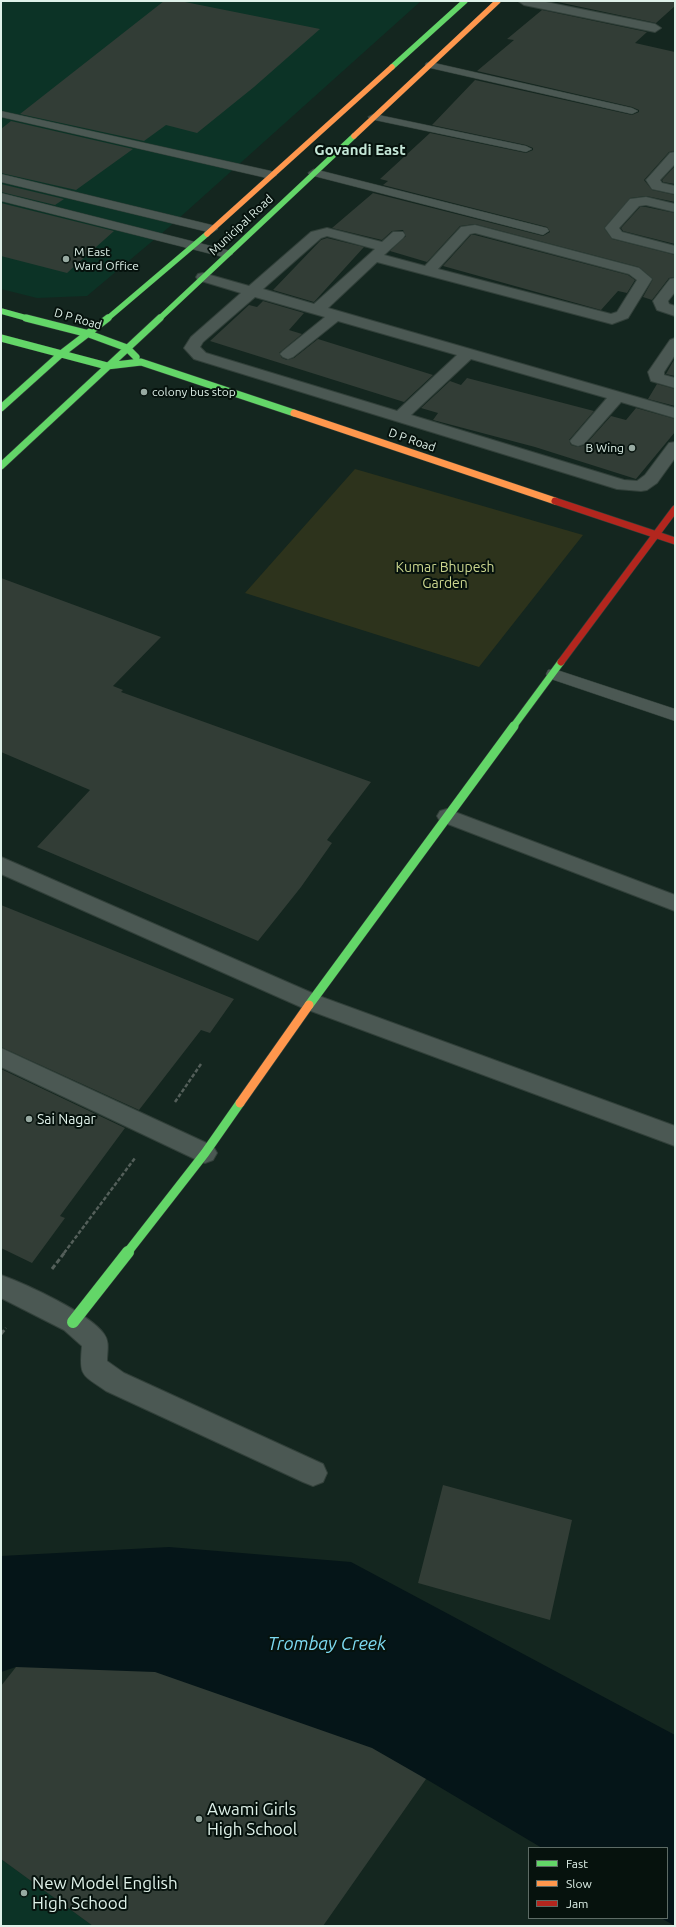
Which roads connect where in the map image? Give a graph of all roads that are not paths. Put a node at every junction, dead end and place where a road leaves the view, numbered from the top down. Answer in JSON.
{"nodes":[{"id":1,"x":465,"y":1,"type":"edge"},
{"id":2,"x":498,"y":1,"type":"edge"},
{"id":3,"x":524,"y":1,"type":"edge"},
{"id":4,"x":540,"y":2,"type":"edge"},
{"id":5,"x":655,"y":28,"type":"dead end"},
{"id":6,"x":430,"y":65,"type":"junction"},
{"id":7,"x":632,"y":111,"type":"dead end"},
{"id":8,"x":1,"y":114,"type":"edge"},
{"id":9,"x":374,"y":117,"type":"junction"},
{"id":10,"x":526,"y":149,"type":"dead end"},
{"id":11,"x":675,"y":156,"type":"edge"},
{"id":12,"x":314,"y":173,"type":"junction"},
{"id":13,"x":271,"y":175,"type":"junction"},
{"id":14,"x":1,"y":178,"type":"edge"},
{"id":15,"x":675,"y":190,"type":"edge"},
{"id":16,"x":1,"y":197,"type":"edge"},
{"id":17,"x":675,"y":208,"type":"edge"},
{"id":18,"x":212,"y":229,"type":"junction"},
{"id":19,"x":543,"y":232,"type":"dead end"},
{"id":20,"x":398,"y":235,"type":"dead end"},
{"id":21,"x":194,"y":246,"type":"junction"},
{"id":22,"x":385,"y":247,"type":"junction"},
{"id":23,"x":675,"y":250,"type":"edge"},
{"id":24,"x":227,"y":254,"type":"junction"},
{"id":25,"x":374,"y":257,"type":"junction"},
{"id":26,"x":428,"y":271,"type":"junction"},
{"id":27,"x":203,"y":277,"type":"junction"},
{"id":28,"x":675,"y":282,"type":"edge"},
{"id":29,"x":254,"y":291,"type":"junction"},
{"id":30,"x":317,"y":310,"type":"junction"},
{"id":31,"x":1,"y":311,"type":"edge"},
{"id":32,"x":675,"y":311,"type":"edge"},
{"id":33,"x":336,"y":315,"type":"junction"},
{"id":34,"x":89,"y":334,"type":"junction"},
{"id":35,"x":1,"y":338,"type":"edge"},
{"id":36,"x":675,"y":343,"type":"edge"},
{"id":37,"x":127,"y":348,"type":"junction"},
{"id":38,"x":468,"y":353,"type":"junction"},
{"id":39,"x":61,"y":354,"type":"junction"},
{"id":40,"x":288,"y":354,"type":"dead end"},
{"id":41,"x":141,"y":362,"type":"junction"},
{"id":42,"x":107,"y":366,"type":"junction"},
{"id":43,"x":675,"y":383,"type":"edge"},
{"id":44,"x":618,"y":396,"type":"junction"},
{"id":45,"x":1,"y":408,"type":"edge"},
{"id":46,"x":675,"y":413,"type":"edge"},
{"id":47,"x":400,"y":417,"type":"junction"},
{"id":48,"x":578,"y":441,"type":"dead end"},
{"id":49,"x":675,"y":447,"type":"edge"},
{"id":50,"x":1,"y":466,"type":"edge"},
{"id":51,"x":675,"y":509,"type":"edge"},
{"id":52,"x":656,"y":535,"type":"junction"},
{"id":53,"x":675,"y":541,"type":"edge"},
{"id":54,"x":554,"y":674,"type":"junction"},
{"id":55,"x":675,"y":715,"type":"edge"},
{"id":56,"x":447,"y":816,"type":"junction"},
{"id":57,"x":1,"y":865,"type":"edge"},
{"id":58,"x":675,"y":903,"type":"edge"},
{"id":59,"x":312,"y":1002,"type":"junction"},
{"id":60,"x":1,"y":1057,"type":"edge"},
{"id":61,"x":675,"y":1136,"type":"edge"},
{"id":62,"x":205,"y":1153,"type":"junction"},
{"id":63,"x":1,"y":1286,"type":"edge"},
{"id":64,"x":73,"y":1322,"type":"junction"},
{"id":65,"x":313,"y":1472,"type":"dead end"}],
"edges":[{"from":1,"to":13,"type":"street","name":"Municipal Road"},
{"from":2,"to":6,"type":"street","name":"Municipal Road"},
{"from":3,"to":4,"type":"street"},
{"from":4,"to":5,"type":"street"},
{"from":6,"to":7,"type":"lane"},
{"from":6,"to":9,"type":"street","name":"Municipal Road"},
{"from":8,"to":13,"type":"lane"},
{"from":9,"to":10,"type":"lane"},
{"from":9,"to":12,"type":"street","name":"Municipal Road"},
{"from":11,"to":15,"type":"street"},
{"from":12,"to":19,"type":"lane"},
{"from":12,"to":24,"type":"street","name":"Municipal Road"},
{"from":13,"to":18,"type":"street","name":"Municipal Road"},
{"from":14,"to":18,"type":"lane"},
{"from":16,"to":21,"type":"lane"},
{"from":17,"to":23,"type":"street"},
{"from":18,"to":21,"type":"street","name":"Municipal Road"},
{"from":20,"to":22,"type":"street"},
{"from":21,"to":24,"type":"lane"},
{"from":21,"to":34,"type":"street","name":"Municipal Road"},
{"from":22,"to":25,"type":"street"},
{"from":22,"to":29,"type":"street"},
{"from":24,"to":27,"type":"street","name":"Municipal Road"},
{"from":25,"to":26,"type":"street"},
{"from":25,"to":30,"type":"street"},
{"from":26,"to":26,"type":"street"},
{"from":27,"to":29,"type":"street"},
{"from":27,"to":37,"type":"street","name":"Municipal Road"},
{"from":28,"to":32,"type":"street"},
{"from":29,"to":30,"type":"street"},
{"from":29,"to":47,"type":"street"},
{"from":30,"to":33,"type":"street"},
{"from":31,"to":34,"type":"street","name":"D P Road"},
{"from":33,"to":38,"type":"street"},
{"from":33,"to":40,"type":"street"},
{"from":34,"to":37,"type":"street","name":"D P Road"},
{"from":34,"to":39,"type":"street","name":"Municipal Road"},
{"from":35,"to":39,"type":"street","name":"D P Road"},
{"from":36,"to":43,"type":"street"},
{"from":37,"to":41,"type":"street","name":"D P Road"},
{"from":37,"to":42,"type":"street","name":"Municipal Road"},
{"from":38,"to":44,"type":"street"},
{"from":38,"to":47,"type":"street"},
{"from":39,"to":42,"type":"street","name":"D P Road"},
{"from":39,"to":45,"type":"street","name":"Municipal Road"},
{"from":41,"to":42,"type":"street","name":"D P Road"},
{"from":41,"to":52,"type":"street","name":"D P Road"},
{"from":42,"to":50,"type":"street","name":"Municipal Road"},
{"from":44,"to":46,"type":"street"},
{"from":44,"to":48,"type":"street"},
{"from":47,"to":49,"type":"street"},
{"from":51,"to":52,"type":"street"},
{"from":52,"to":53,"type":"street","name":"D P Road"},
{"from":52,"to":54,"type":"street"},
{"from":54,"to":55,"type":"lane"},
{"from":54,"to":56,"type":"street"},
{"from":56,"to":58,"type":"street"},
{"from":56,"to":59,"type":"street"},
{"from":57,"to":59,"type":"street"},
{"from":59,"to":61,"type":"street"},
{"from":59,"to":62,"type":"street"},
{"from":60,"to":62,"type":"street"},
{"from":62,"to":64,"type":"street"},
{"from":63,"to":64,"type":"street"},
{"from":64,"to":65,"type":"street"}]}
